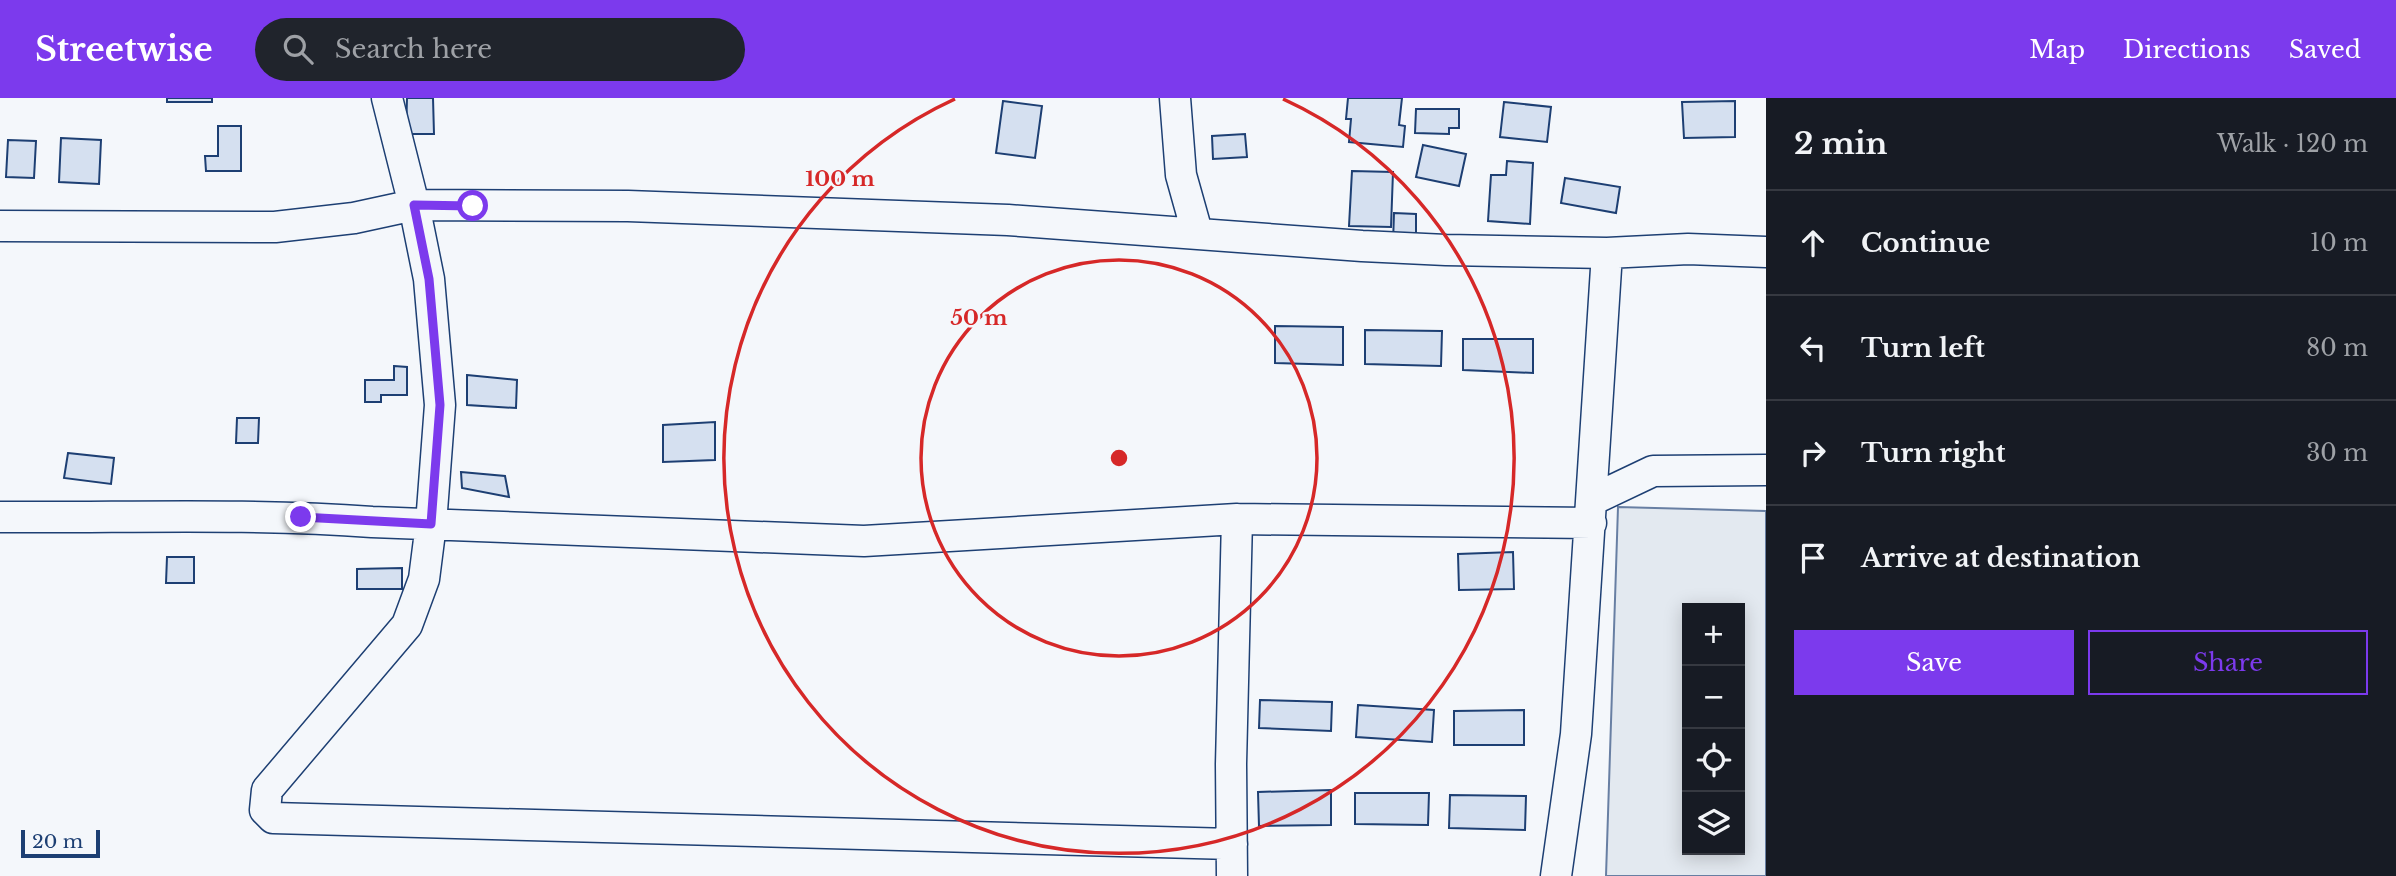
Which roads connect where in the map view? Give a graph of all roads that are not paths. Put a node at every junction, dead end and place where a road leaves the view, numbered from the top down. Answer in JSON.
{"nodes":[{"id":1,"x":387,"y":98,"type":"edge"},
{"id":2,"x":1175,"y":98,"type":"edge"},
{"id":3,"x":414,"y":205,"type":"junction"},
{"id":4,"x":0,"y":226,"type":"edge"},
{"id":5,"x":1197,"y":232,"type":"junction"},
{"id":6,"x":1766,"y":252,"type":"edge"},
{"id":7,"x":1607,"y":253,"type":"junction"},
{"id":8,"x":1766,"y":470,"type":"edge"},
{"id":9,"x":1591,"y":511,"type":"junction"},
{"id":10,"x":0,"y":517,"type":"edge"},
{"id":11,"x":1237,"y":519,"type":"junction"},
{"id":12,"x":431,"y":524,"type":"junction"},
{"id":13,"x":1232,"y":844,"type":"junction"},
{"id":14,"x":1232,"y":876,"type":"edge"},
{"id":15,"x":1556,"y":876,"type":"edge"}],
"edges":[{"from":1,"to":3,"type":"street"},
{"from":2,"to":5,"type":"street"},
{"from":3,"to":4,"type":"street"},
{"from":3,"to":5,"type":"street"},
{"from":3,"to":12,"type":"street"},
{"from":5,"to":7,"type":"street"},
{"from":6,"to":7,"type":"street"},
{"from":7,"to":9,"type":"street"},
{"from":8,"to":9,"type":"street"},
{"from":9,"to":11,"type":"street"},
{"from":9,"to":15,"type":"street"},
{"from":10,"to":12,"type":"street"},
{"from":11,"to":12,"type":"street"},
{"from":11,"to":13,"type":"street"},
{"from":12,"to":13,"type":"street"},
{"from":13,"to":14,"type":"street"}]}
